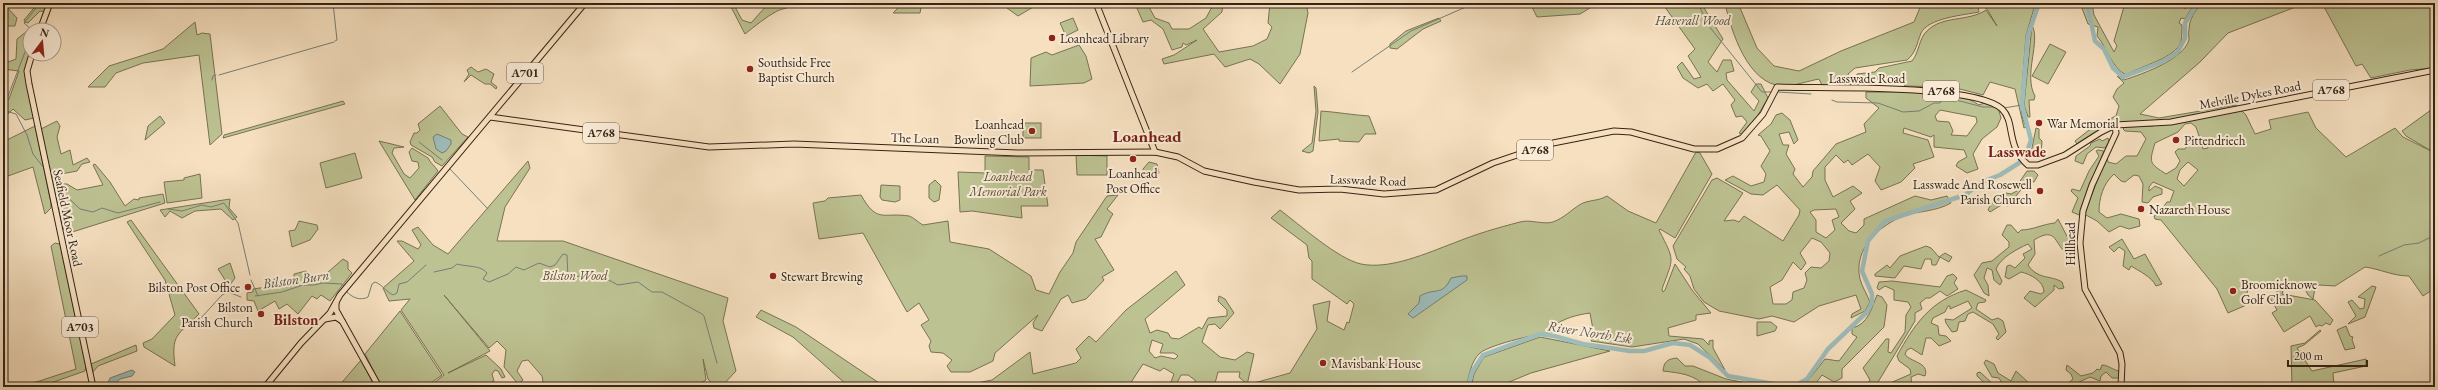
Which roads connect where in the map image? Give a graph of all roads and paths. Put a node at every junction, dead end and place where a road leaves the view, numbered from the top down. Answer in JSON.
{"nodes":[{"id":1,"x":50,"y":3,"type":"edge"},
{"id":2,"x":585,"y":3,"type":"edge"},
{"id":3,"x":1096,"y":3,"type":"edge"},
{"id":4,"x":43,"y":22,"type":"edge"},
{"id":5,"x":30,"y":62,"type":"edge"},
{"id":6,"x":2435,"y":70,"type":"edge"},
{"id":7,"x":490,"y":117,"type":"junction"},
{"id":8,"x":2115,"y":125,"type":"junction"},
{"id":9,"x":1155,"y":152,"type":"junction"},
{"id":10,"x":334,"y":313,"type":"junction"},
{"id":11,"x":93,"y":387,"type":"edge"},
{"id":12,"x":265,"y":387,"type":"edge"},
{"id":13,"x":379,"y":387,"type":"edge"},
{"id":14,"x":2121,"y":387,"type":"edge"}],
"edges":[{"from":1,"to":4,"type":"main road"},
{"from":2,"to":7,"type":"main road","number":"A701"},
{"from":3,"to":9,"type":"main road"},
{"from":5,"to":11,"type":"main road","name":"Seafield Moor Road","number":"A703"},
{"from":6,"to":8,"type":"main road","name":"Melville Dykes Road","number":"A768"},
{"from":7,"to":9,"type":"main road","name":"The Loan","number":"A768"},
{"from":7,"to":10,"type":"main road","number":"A701"},
{"from":8,"to":9,"type":"main road","name":"Lasswade Road","number":"A768"},
{"from":8,"to":14,"type":"main road","name":"Hillhead"},
{"from":10,"to":12,"type":"main road"},
{"from":10,"to":13,"type":"main road"}]}
